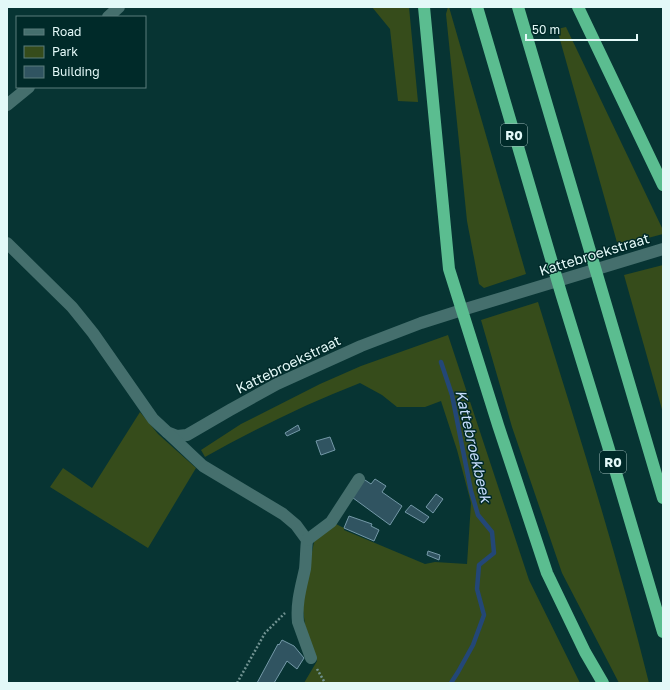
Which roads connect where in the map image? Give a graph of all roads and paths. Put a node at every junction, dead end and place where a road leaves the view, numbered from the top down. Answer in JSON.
{"nodes":[{"id":1,"x":119,"y":7,"type":"edge"},
{"id":2,"x":424,"y":7,"type":"edge"},
{"id":3,"x":477,"y":7,"type":"edge"},
{"id":4,"x":518,"y":7,"type":"edge"},
{"id":5,"x":578,"y":7,"type":"edge"},
{"id":6,"x":109,"y":16,"type":"edge"},
{"id":7,"x":28,"y":88,"type":"edge"},
{"id":8,"x":7,"y":105,"type":"edge"},
{"id":9,"x":663,"y":185,"type":"edge"},
{"id":10,"x":7,"y":243,"type":"edge"},
{"id":11,"x":663,"y":249,"type":"edge"},
{"id":12,"x":462,"y":310,"type":"junction"},
{"id":13,"x":167,"y":432,"type":"junction"},
{"id":14,"x":359,"y":479,"type":"dead end"},
{"id":15,"x":663,"y":498,"type":"edge"},
{"id":16,"x":307,"y":540,"type":"junction"},
{"id":17,"x":297,"y":605,"type":"junction"},
{"id":18,"x":663,"y":632,"type":"edge"},
{"id":19,"x":311,"y":658,"type":"dead end"},
{"id":20,"x":237,"y":683,"type":"edge"},
{"id":21,"x":603,"y":683,"type":"edge"}],
"edges":[{"from":1,"to":6,"type":"street"},
{"from":2,"to":12,"type":"highway"},
{"from":3,"to":18,"type":"highway","number":"R0"},
{"from":4,"to":15,"type":"highway"},
{"from":5,"to":9,"type":"highway"},
{"from":7,"to":8,"type":"street"},
{"from":10,"to":13,"type":"street"},
{"from":11,"to":12,"type":"street","name":"Kattebroekstraat"},
{"from":12,"to":13,"type":"street","name":"Kattebroekstraat"},
{"from":12,"to":21,"type":"highway"},
{"from":13,"to":16,"type":"street"},
{"from":14,"to":16,"type":"street"},
{"from":16,"to":17,"type":"street"},
{"from":17,"to":19,"type":"street"},
{"from":17,"to":20,"type":"path"}]}
